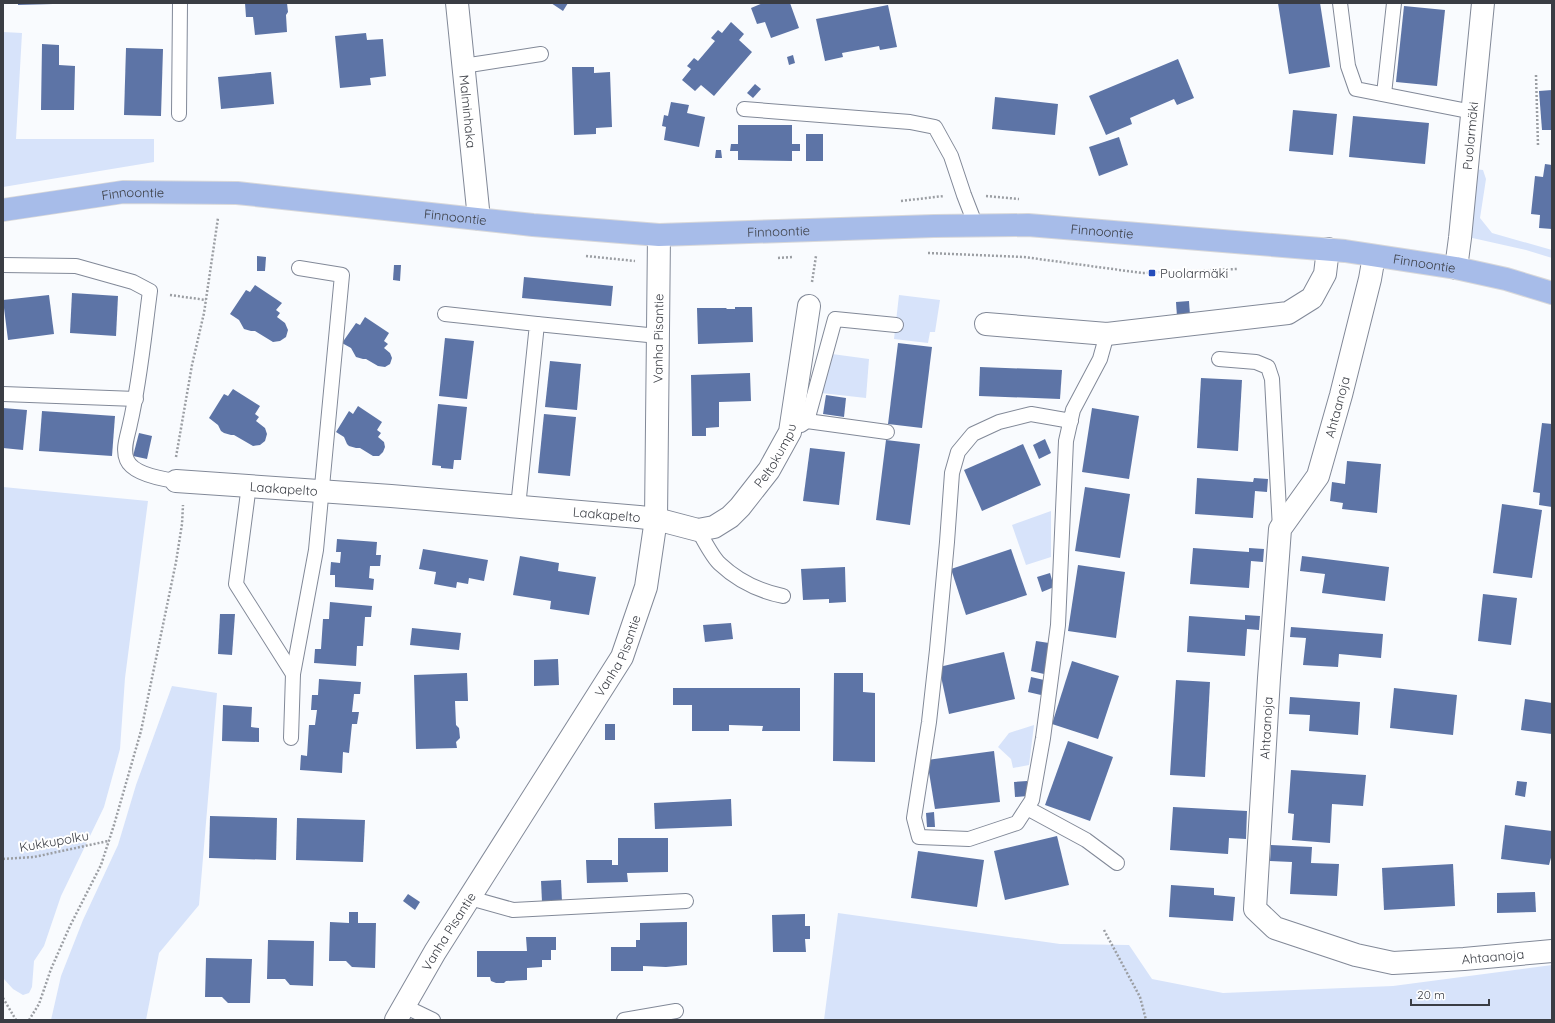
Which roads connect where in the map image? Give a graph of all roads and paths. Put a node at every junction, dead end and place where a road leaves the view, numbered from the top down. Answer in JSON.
{"nodes":[{"id":1,"x":180,"y":3,"type":"edge"},
{"id":2,"x":457,"y":3,"type":"edge"},
{"id":3,"x":1340,"y":3,"type":"edge"},
{"id":4,"x":1394,"y":3,"type":"edge"},
{"id":5,"x":1483,"y":3,"type":"edge"},
{"id":6,"x":541,"y":54,"type":"dead end"},
{"id":7,"x":463,"y":66,"type":"junction"},
{"id":8,"x":1536,"y":75,"type":"dead end"},
{"id":9,"x":1384,"y":94,"type":"junction"},
{"id":10,"x":744,"y":109,"type":"dead end"},
{"id":11,"x":1473,"y":112,"type":"junction"},
{"id":12,"x":179,"y":114,"type":"dead end"},
{"id":13,"x":1538,"y":145,"type":"dead end"},
{"id":14,"x":964,"y":196,"type":"junction"},
{"id":15,"x":1022,"y":199,"type":"dead end"},
{"id":16,"x":897,"y":201,"type":"dead end"},
{"id":17,"x":3,"y":210,"type":"edge"},
{"id":18,"x":218,"y":218,"type":"dead end"},
{"id":19,"x":479,"y":219,"type":"junction"},
{"id":20,"x":976,"y":226,"type":"junction"},
{"id":21,"x":659,"y":235,"type":"junction"},
{"id":22,"x":1328,"y":249,"type":"junction"},
{"id":23,"x":1374,"y":256,"type":"junction"},
{"id":24,"x":3,"y":265,"type":"edge"},
{"id":25,"x":299,"y":268,"type":"dead end"},
{"id":26,"x":1456,"y":268,"type":"junction"},
{"id":27,"x":150,"y":291,"type":"junction"},
{"id":28,"x":1552,"y":293,"type":"edge"},
{"id":29,"x":206,"y":300,"type":"junction"},
{"id":30,"x":810,"y":306,"type":"dead end"},
{"id":31,"x":445,"y":314,"type":"dead end"},
{"id":32,"x":537,"y":324,"type":"junction"},
{"id":33,"x":986,"y":324,"type":"dead end"},
{"id":34,"x":896,"y":326,"type":"dead end"},
{"id":35,"x":1107,"y":334,"type":"junction"},
{"id":36,"x":658,"y":336,"type":"junction"},
{"id":37,"x":1219,"y":359,"type":"dead end"},
{"id":38,"x":3,"y":394,"type":"edge"},
{"id":39,"x":136,"y":399,"type":"junction"},
{"id":40,"x":1071,"y":421,"type":"junction"},
{"id":41,"x":799,"y":426,"type":"junction"},
{"id":42,"x":887,"y":432,"type":"dead end"},
{"id":43,"x":176,"y":481,"type":"junction"},
{"id":44,"x":249,"y":486,"type":"junction"},
{"id":45,"x":322,"y":491,"type":"junction"},
{"id":46,"x":518,"y":507,"type":"junction"},
{"id":47,"x":656,"y":520,"type":"junction"},
{"id":48,"x":1280,"y":529,"type":"junction"},
{"id":49,"x":698,"y":530,"type":"junction"},
{"id":50,"x":783,"y":596,"type":"dead end"},
{"id":51,"x":293,"y":674,"type":"junction"},
{"id":52,"x":290,"y":738,"type":"dead end"},
{"id":53,"x":1027,"y":808,"type":"junction"},
{"id":54,"x":108,"y":841,"type":"junction"},
{"id":55,"x":3,"y":859,"type":"edge"},
{"id":56,"x":1117,"y":863,"type":"dead end"},
{"id":57,"x":470,"y":898,"type":"junction"},
{"id":58,"x":686,"y":901,"type":"dead end"},
{"id":59,"x":1104,"y":930,"type":"dead end"},
{"id":60,"x":1552,"y":951,"type":"edge"},
{"id":61,"x":3,"y":998,"type":"edge"},
{"id":62,"x":676,"y":1011,"type":"dead end"},
{"id":63,"x":400,"y":1013,"type":"edge"},
{"id":64,"x":16,"y":1020,"type":"edge"},
{"id":65,"x":29,"y":1020,"type":"edge"},
{"id":66,"x":433,"y":1020,"type":"edge"},
{"id":67,"x":624,"y":1020,"type":"edge"},
{"id":68,"x":1146,"y":1020,"type":"edge"}],
"edges":[{"from":1,"to":12,"type":"lane"},
{"from":2,"to":7,"type":"street","name":"Malminhaka"},
{"from":3,"to":9,"type":"lane"},
{"from":4,"to":9,"type":"lane"},
{"from":5,"to":11,"type":"street","name":"Puolarmäki"},
{"from":6,"to":7,"type":"lane"},
{"from":7,"to":19,"type":"street","name":"Malminhaka"},
{"from":8,"to":13,"type":"path"},
{"from":9,"to":11,"type":"lane"},
{"from":10,"to":14,"type":"lane"},
{"from":11,"to":26,"type":"street","name":"Puolarmäki"},
{"from":14,"to":15,"type":"path"},
{"from":14,"to":16,"type":"path"},
{"from":14,"to":20,"type":"lane"},
{"from":17,"to":19,"type":"main road","name":"Finnoontie"},
{"from":18,"to":29,"type":"path"},
{"from":19,"to":21,"type":"main road","name":"Finnoontie"},
{"from":20,"to":21,"type":"main road","name":"Finnoontie"},
{"from":20,"to":22,"type":"main road","name":"Finnoontie"},
{"from":21,"to":36,"type":"street","name":"Vanha Pisantie"},
{"from":22,"to":23,"type":"main road","name":"Finnoontie"},
{"from":22,"to":35,"type":"street"},
{"from":23,"to":26,"type":"main road","name":"Finnoontie"},
{"from":23,"to":48,"type":"street","name":"Ahtaanoja"},
{"from":24,"to":27,"type":"lane"},
{"from":25,"to":45,"type":"lane"},
{"from":26,"to":28,"type":"main road","name":"Finnoontie"},
{"from":27,"to":29,"type":"path"},
{"from":27,"to":39,"type":"lane"},
{"from":29,"to":43,"type":"path"},
{"from":30,"to":41,"type":"street","name":"Peltokumpu"},
{"from":31,"to":32,"type":"lane"},
{"from":32,"to":36,"type":"lane"},
{"from":32,"to":46,"type":"lane"},
{"from":33,"to":35,"type":"street"},
{"from":34,"to":41,"type":"lane"},
{"from":35,"to":40,"type":"lane"},
{"from":36,"to":47,"type":"street","name":"Vanha Pisantie"},
{"from":37,"to":48,"type":"lane"},
{"from":38,"to":39,"type":"lane"},
{"from":39,"to":43,"type":"lane"},
{"from":40,"to":53,"type":"lane"},
{"from":40,"to":53,"type":"lane"},
{"from":41,"to":42,"type":"lane"},
{"from":41,"to":49,"type":"street","name":"Peltokumpu"},
{"from":43,"to":44,"type":"street","name":"Laakapelto"},
{"from":43,"to":54,"type":"path"},
{"from":44,"to":45,"type":"street","name":"Laakapelto"},
{"from":44,"to":51,"type":"lane"},
{"from":45,"to":46,"type":"street","name":"Laakapelto"},
{"from":45,"to":51,"type":"lane"},
{"from":46,"to":47,"type":"street","name":"Laakapelto"},
{"from":47,"to":49,"type":"street","name":"Peltokumpu"},
{"from":47,"to":57,"type":"street","name":"Vanha Pisantie"},
{"from":48,"to":60,"type":"street","name":"Ahtaanoja"},
{"from":49,"to":50,"type":"lane"},
{"from":51,"to":52,"type":"lane"},
{"from":53,"to":56,"type":"lane"},
{"from":54,"to":55,"type":"path","name":"Kukkupolku"},
{"from":54,"to":65,"type":"path"},
{"from":57,"to":58,"type":"lane"},
{"from":57,"to":63,"type":"street","name":"Vanha Pisantie"},
{"from":59,"to":68,"type":"path"},
{"from":61,"to":64,"type":"path"},
{"from":62,"to":67,"type":"lane"},
{"from":63,"to":66,"type":"lane"}]}
